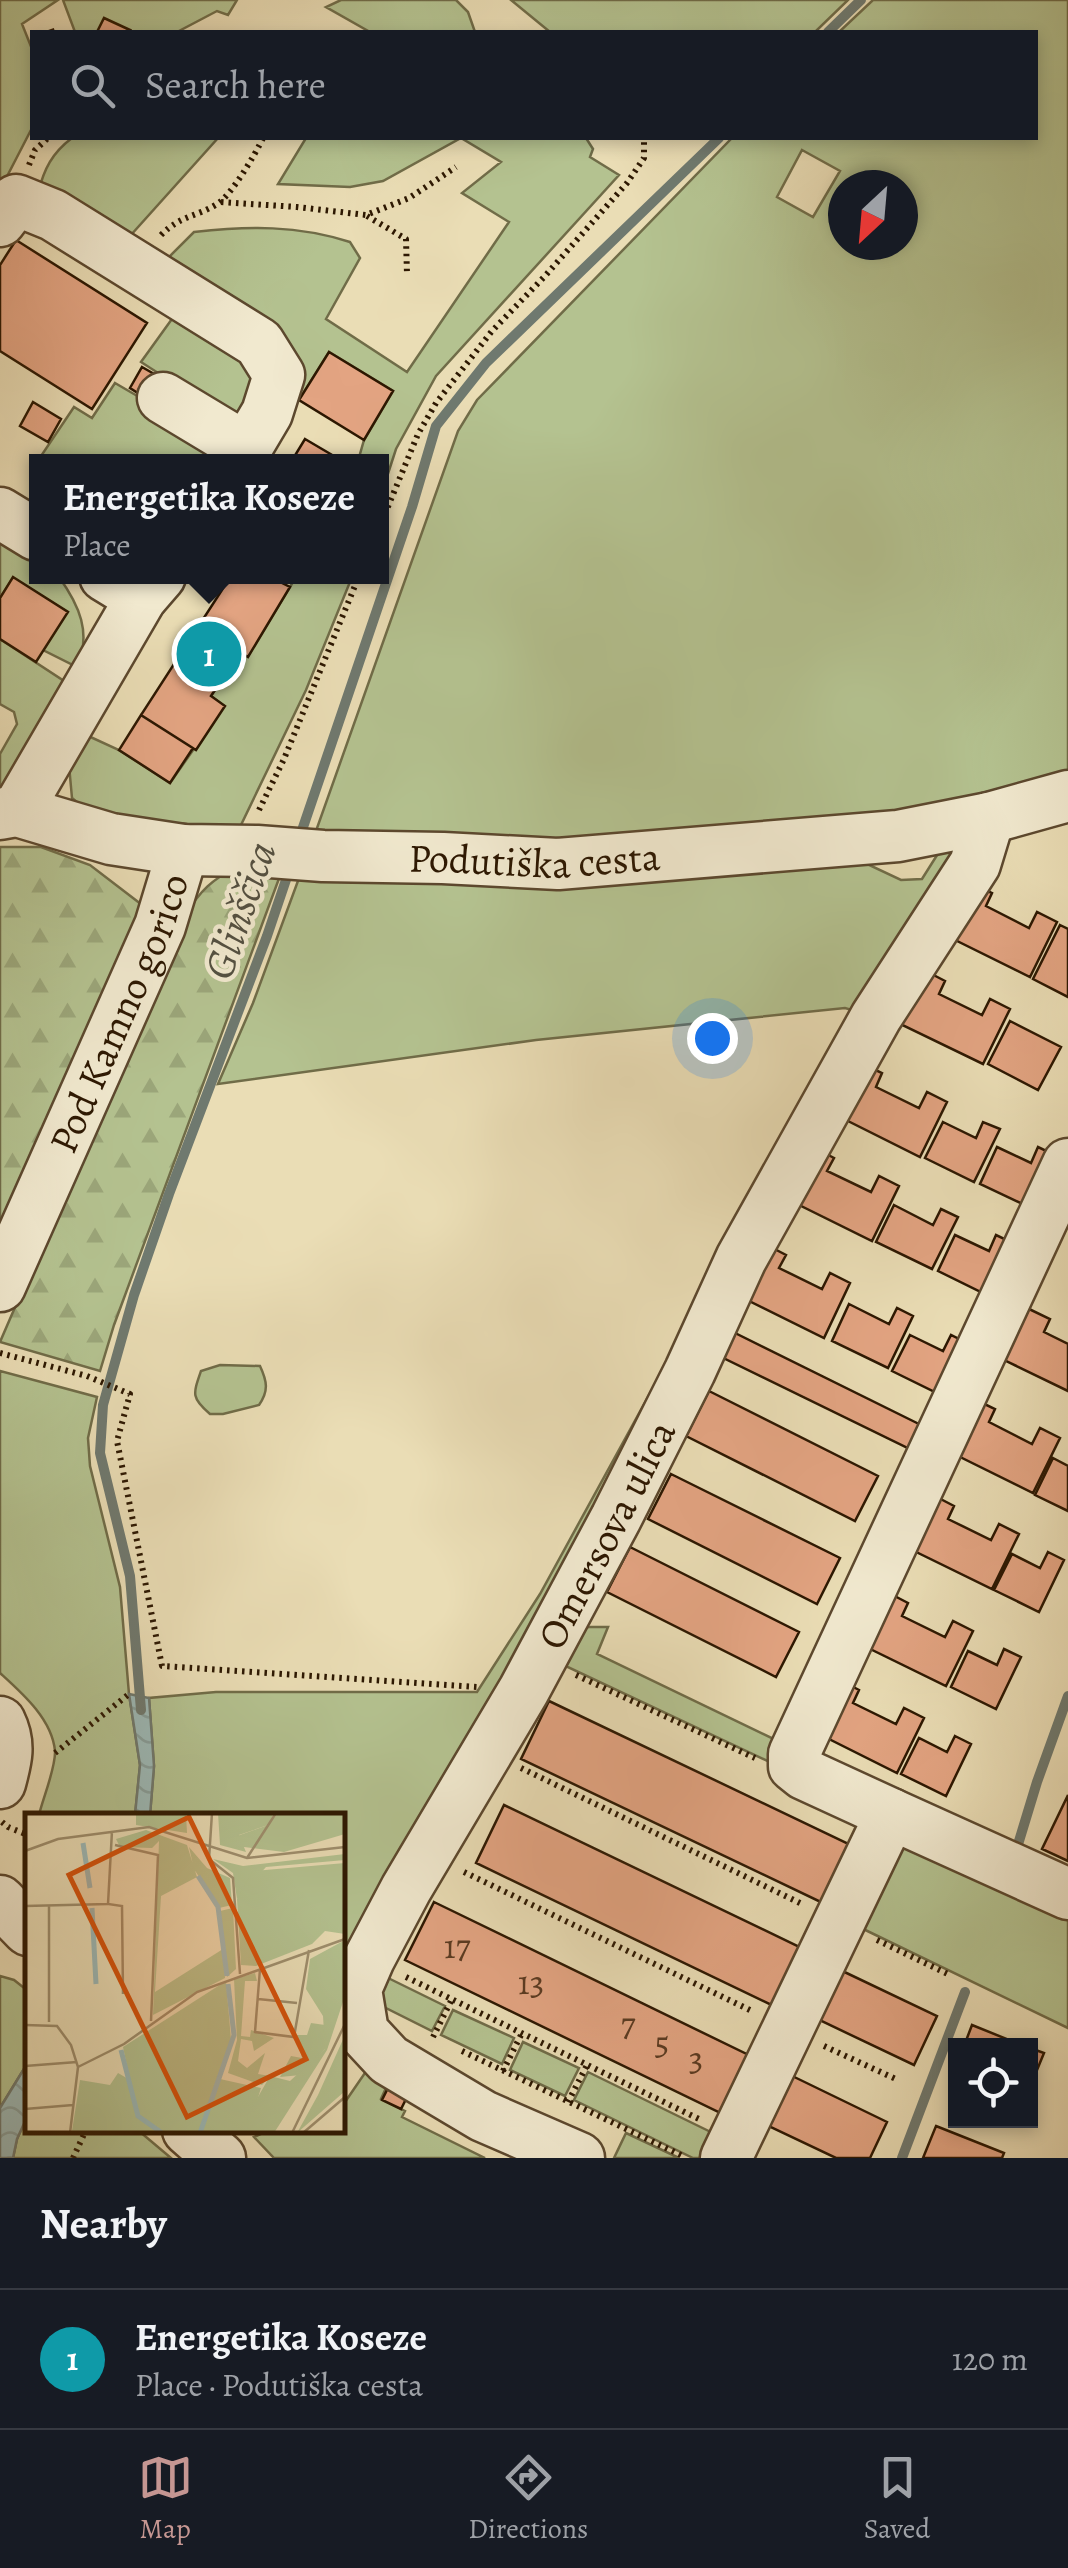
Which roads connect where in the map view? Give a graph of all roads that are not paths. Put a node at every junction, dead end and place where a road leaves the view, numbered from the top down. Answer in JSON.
{"nodes":[{"id":1,"x":0,"y":221,"type":"edge"},
{"id":2,"x":163,"y":398,"type":"dead end"},
{"id":3,"x":241,"y":454,"type":"edge"},
{"id":4,"x":243,"y":454,"type":"edge"},
{"id":5,"x":0,"y":512,"type":"edge"},
{"id":6,"x":29,"y":531,"type":"edge"},
{"id":7,"x":135,"y":584,"type":"edge"},
{"id":8,"x":1068,"y":796,"type":"edge"},
{"id":9,"x":8,"y":813,"type":"edge"},
{"id":10,"x":989,"y":818,"type":"junction"},
{"id":11,"x":184,"y":850,"type":"junction"},
{"id":12,"x":1068,"y":1164,"type":"edge"},
{"id":13,"x":0,"y":1286,"type":"edge"},
{"id":14,"x":0,"y":1722,"type":"edge"},
{"id":15,"x":0,"y":1783,"type":"edge"},
{"id":16,"x":891,"y":1814,"type":"junction"},
{"id":17,"x":1068,"y":1894,"type":"edge"},
{"id":18,"x":0,"y":1901,"type":"edge"},
{"id":19,"x":25,"y":1927,"type":"edge"},
{"id":20,"x":191,"y":2133,"type":"edge"},
{"id":21,"x":731,"y":2147,"type":"edge"},
{"id":22,"x":220,"y":2158,"type":"edge"},
{"id":23,"x":580,"y":2158,"type":"edge"}],
"edges":[{"from":1,"to":4,"type":"street"},
{"from":2,"to":3,"type":"street"},
{"from":5,"to":6,"type":"street"},
{"from":7,"to":9,"type":"street"},
{"from":8,"to":10,"type":"street","name":"Podutiška cesta"},
{"from":9,"to":11,"type":"street","name":"Podutiška cesta"},
{"from":10,"to":11,"type":"street","name":"Podutiška cesta"},
{"from":10,"to":23,"type":"street","name":"Omersova ulica"},
{"from":11,"to":13,"type":"street","name":"Pod Kamno gorico"},
{"from":12,"to":16,"type":"street"},
{"from":14,"to":15,"type":"street"},
{"from":16,"to":17,"type":"street"},
{"from":16,"to":21,"type":"street"},
{"from":18,"to":19,"type":"street"},
{"from":20,"to":22,"type":"street"}]}
